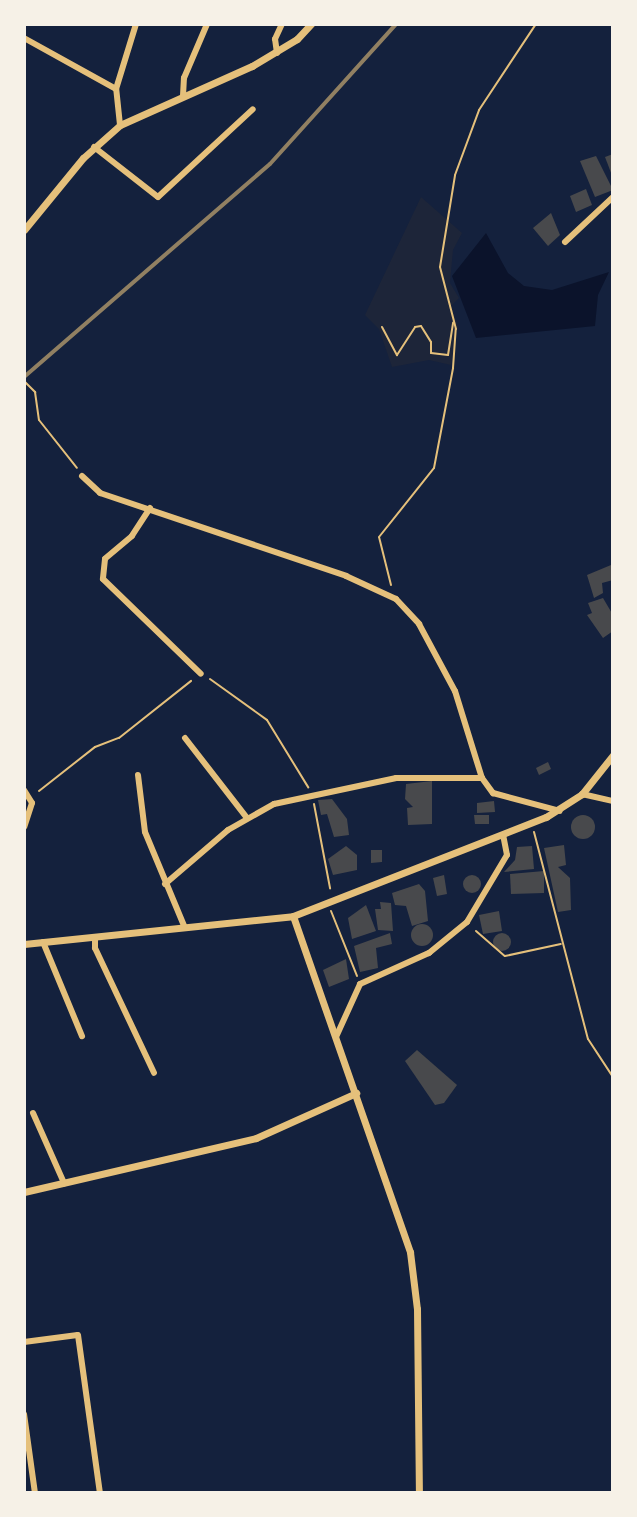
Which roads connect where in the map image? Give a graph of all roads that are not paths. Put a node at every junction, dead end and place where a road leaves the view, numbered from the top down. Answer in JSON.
{"nodes":[{"id":1,"x":136,"y":24,"type":"edge"},
{"id":2,"x":207,"y":24,"type":"edge"},
{"id":3,"x":282,"y":24,"type":"edge"},
{"id":4,"x":311,"y":24,"type":"edge"},
{"id":5,"x":24,"y":38,"type":"edge"},
{"id":6,"x":277,"y":53,"type":"junction"},
{"id":7,"x":116,"y":89,"type":"junction"},
{"id":8,"x":183,"y":96,"type":"junction"},
{"id":9,"x":253,"y":109,"type":"dead end"},
{"id":10,"x":120,"y":125,"type":"junction"},
{"id":11,"x":94,"y":147,"type":"junction"},
{"id":12,"x":613,"y":197,"type":"edge"},
{"id":13,"x":24,"y":230,"type":"edge"},
{"id":14,"x":565,"y":242,"type":"dead end"},
{"id":15,"x":82,"y":476,"type":"road end"},
{"id":16,"x":150,"y":508,"type":"junction"},
{"id":17,"x":201,"y":674,"type":"road end"},
{"id":18,"x":185,"y":738,"type":"dead end"},
{"id":19,"x":613,"y":755,"type":"edge"},
{"id":20,"x":138,"y":775,"type":"dead end"},
{"id":21,"x":482,"y":778,"type":"junction"},
{"id":22,"x":24,"y":790,"type":"edge"},
{"id":23,"x":582,"y":794,"type":"junction"},
{"id":24,"x":613,"y":801,"type":"edge"},
{"id":25,"x":28,"y":803,"type":"edge"},
{"id":26,"x":560,"y":811,"type":"junction"},
{"id":27,"x":247,"y":818,"type":"junction"},
{"id":28,"x":24,"y":827,"type":"edge"},
{"id":29,"x":503,"y":835,"type":"junction"},
{"id":30,"x":165,"y":884,"type":"junction"},
{"id":31,"x":293,"y":916,"type":"junction"},
{"id":32,"x":185,"y":928,"type":"junction"},
{"id":33,"x":95,"y":937,"type":"junction"},
{"id":34,"x":43,"y":942,"type":"junction"},
{"id":35,"x":24,"y":944,"type":"edge"},
{"id":36,"x":82,"y":1036,"type":"dead end"},
{"id":37,"x":336,"y":1037,"type":"junction"},
{"id":38,"x":154,"y":1073,"type":"dead end"},
{"id":39,"x":356,"y":1093,"type":"junction"},
{"id":40,"x":33,"y":1113,"type":"dead end"},
{"id":41,"x":64,"y":1183,"type":"junction"},
{"id":42,"x":24,"y":1192,"type":"edge"},
{"id":43,"x":24,"y":1342,"type":"edge"},
{"id":44,"x":24,"y":1414,"type":"edge"},
{"id":45,"x":32,"y":1492,"type":"edge"},
{"id":46,"x":100,"y":1493,"type":"edge"},
{"id":47,"x":419,"y":1493,"type":"edge"}],
"edges":[{"from":1,"to":7,"type":"street"},
{"from":2,"to":8,"type":"street"},
{"from":3,"to":6,"type":"street"},
{"from":4,"to":6,"type":"street"},
{"from":5,"to":7,"type":"street"},
{"from":6,"to":8,"type":"street"},
{"from":7,"to":10,"type":"street"},
{"from":8,"to":10,"type":"street"},
{"from":9,"to":11,"type":"street"},
{"from":10,"to":11,"type":"street"},
{"from":11,"to":13,"type":"street"},
{"from":12,"to":14,"type":"street"},
{"from":15,"to":16,"type":"street"},
{"from":16,"to":17,"type":"street"},
{"from":16,"to":21,"type":"street"},
{"from":18,"to":27,"type":"street"},
{"from":19,"to":23,"type":"street"},
{"from":20,"to":30,"type":"street"},
{"from":21,"to":26,"type":"street"},
{"from":21,"to":27,"type":"street"},
{"from":22,"to":25,"type":"street"},
{"from":23,"to":24,"type":"street"},
{"from":23,"to":26,"type":"street"},
{"from":25,"to":28,"type":"street"},
{"from":26,"to":29,"type":"street"},
{"from":27,"to":30,"type":"street"},
{"from":29,"to":31,"type":"street"},
{"from":29,"to":37,"type":"street"},
{"from":30,"to":32,"type":"street"},
{"from":31,"to":32,"type":"street"},
{"from":31,"to":37,"type":"street"},
{"from":32,"to":33,"type":"street"},
{"from":33,"to":34,"type":"street"},
{"from":33,"to":38,"type":"street"},
{"from":34,"to":35,"type":"street"},
{"from":34,"to":36,"type":"street"},
{"from":37,"to":39,"type":"street"},
{"from":39,"to":41,"type":"street"},
{"from":39,"to":47,"type":"street"},
{"from":40,"to":41,"type":"street"},
{"from":41,"to":42,"type":"street"},
{"from":43,"to":46,"type":"street"},
{"from":44,"to":45,"type":"street"}]}
